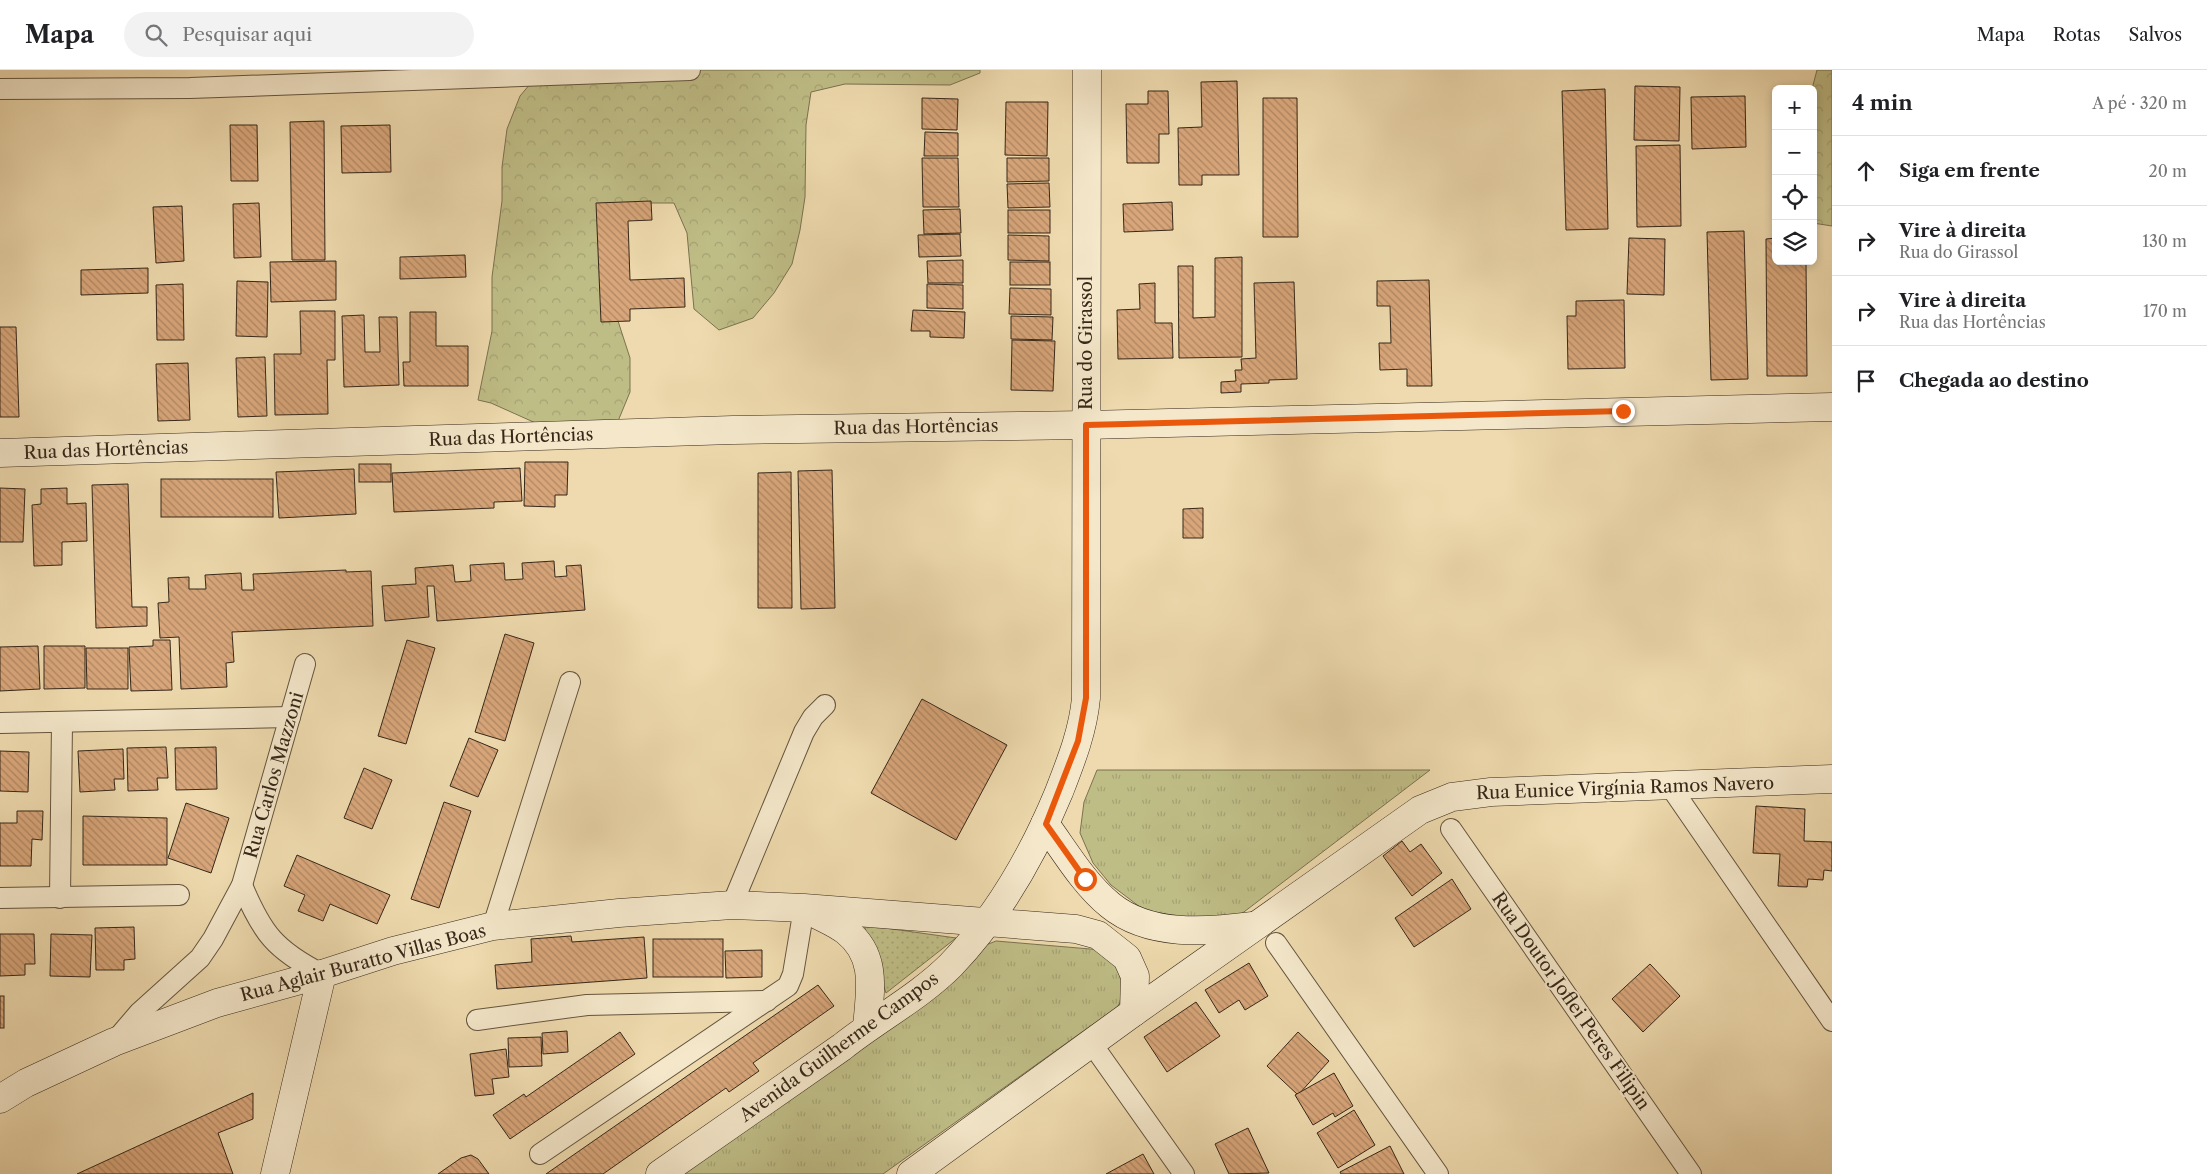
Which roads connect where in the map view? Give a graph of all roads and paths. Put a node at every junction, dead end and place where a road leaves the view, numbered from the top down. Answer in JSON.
{"nodes":[{"id":1,"x":690,"y":70,"type":"edge"},
{"id":2,"x":1087,"y":70,"type":"edge"},
{"id":3,"x":0,"y":90,"type":"edge"},
{"id":4,"x":1832,"y":407,"type":"edge"},
{"id":5,"x":1086,"y":425,"type":"junction"},
{"id":6,"x":0,"y":453,"type":"edge"},
{"id":7,"x":305,"y":664,"type":"dead end"},
{"id":8,"x":570,"y":682,"type":"dead end"},
{"id":9,"x":825,"y":705,"type":"dead end"},
{"id":10,"x":290,"y":717,"type":"junction"},
{"id":11,"x":62,"y":722,"type":"junction"},
{"id":12,"x":0,"y":723,"type":"edge"},
{"id":13,"x":1832,"y":779,"type":"edge"},
{"id":14,"x":1670,"y":786,"type":"junction"},
{"id":15,"x":1046,"y":824,"type":"junction"},
{"id":16,"x":1451,"y":829,"type":"dead end"},
{"id":17,"x":242,"y":885,"type":"junction"},
{"id":18,"x":179,"y":895,"type":"dead end"},
{"id":19,"x":0,"y":898,"type":"edge"},
{"id":20,"x":60,"y":898,"type":"junction"},
{"id":21,"x":732,"y":906,"type":"junction"},
{"id":22,"x":804,"y":908,"type":"junction"},
{"id":23,"x":986,"y":923,"type":"junction"},
{"id":24,"x":493,"y":926,"type":"junction"},
{"id":25,"x":1266,"y":934,"type":"junction"},
{"id":26,"x":322,"y":974,"type":"junction"},
{"id":27,"x":767,"y":1000,"type":"junction"},
{"id":28,"x":1134,"y":1012,"type":"junction"},
{"id":29,"x":477,"y":1020,"type":"dead end"},
{"id":30,"x":1832,"y":1021,"type":"edge"},
{"id":31,"x":867,"y":1027,"type":"junction"},
{"id":32,"x":114,"y":1042,"type":"junction"},
{"id":33,"x":1092,"y":1044,"type":"junction"},
{"id":34,"x":13,"y":1083,"type":"edge"},
{"id":35,"x":0,"y":1099,"type":"edge"},
{"id":36,"x":540,"y":1154,"type":"dead end"},
{"id":37,"x":927,"y":1169,"type":"edge"},
{"id":38,"x":275,"y":1174,"type":"edge"},
{"id":39,"x":660,"y":1174,"type":"edge"},
{"id":40,"x":1184,"y":1174,"type":"edge"},
{"id":41,"x":1438,"y":1174,"type":"edge"},
{"id":42,"x":1691,"y":1174,"type":"edge"}],
"edges":[{"from":1,"to":3,"type":"street"},
{"from":2,"to":5,"type":"main road","name":"Rua do Girassol"},
{"from":4,"to":5,"type":"main road","name":"Rua das Hortências"},
{"from":5,"to":6,"type":"main road","name":"Rua das Hortências"},
{"from":5,"to":15,"type":"main road","name":"Rua do Girassol"},
{"from":7,"to":10,"type":"street","name":"Rua Carlos Mazzoni"},
{"from":8,"to":24,"type":"street"},
{"from":9,"to":21,"type":"street"},
{"from":10,"to":11,"type":"street"},
{"from":10,"to":17,"type":"street","name":"Rua Carlos Mazzoni"},
{"from":11,"to":12,"type":"street"},
{"from":11,"to":20,"type":"street"},
{"from":13,"to":14,"type":"main road","name":"Rua Eunice Virgínia Ramos Navero"},
{"from":14,"to":25,"type":"main road","name":"Rua Eunice Virgínia Ramos Navero"},
{"from":14,"to":30,"type":"street"},
{"from":15,"to":23,"type":"main road","name":"Rua do Girassol"},
{"from":15,"to":25,"type":"main road"},
{"from":16,"to":42,"type":"street","name":"Rua Doutor Joflei Peres Filipin"},
{"from":17,"to":26,"type":"street"},
{"from":17,"to":32,"type":"street","name":"Rua Carlos Mazzoni"},
{"from":18,"to":20,"type":"street"},
{"from":19,"to":20,"type":"street"},
{"from":21,"to":22,"type":"main road","name":"Rua Aglair Buratto Villas Boas"},
{"from":21,"to":24,"type":"main road","name":"Rua Aglair Buratto Villas Boas"},
{"from":22,"to":23,"type":"main road","name":"Rua Aglair Buratto Villas Boas"},
{"from":22,"to":27,"type":"street"},
{"from":22,"to":31,"type":"main road"},
{"from":23,"to":28,"type":"main road"},
{"from":23,"to":31,"type":"main road","name":"Avenida Guilherme Campos"},
{"from":24,"to":26,"type":"main road","name":"Rua Aglair Buratto Villas Boas"},
{"from":25,"to":28,"type":"main road"},
{"from":25,"to":41,"type":"street"},
{"from":26,"to":32,"type":"main road","name":"Rua Aglair Buratto Villas Boas"},
{"from":26,"to":38,"type":"main road"},
{"from":27,"to":29,"type":"street"},
{"from":27,"to":36,"type":"street"},
{"from":28,"to":33,"type":"main road"},
{"from":31,"to":39,"type":"main road","name":"Avenida Guilherme Campos"},
{"from":32,"to":34,"type":"main road","name":"Rua Aglair Buratto Villas Boas"},
{"from":33,"to":37,"type":"main road"},
{"from":33,"to":40,"type":"street"},
{"from":34,"to":35,"type":"main road","name":"Rua Aglair Buratto Villas Boas"}]}
